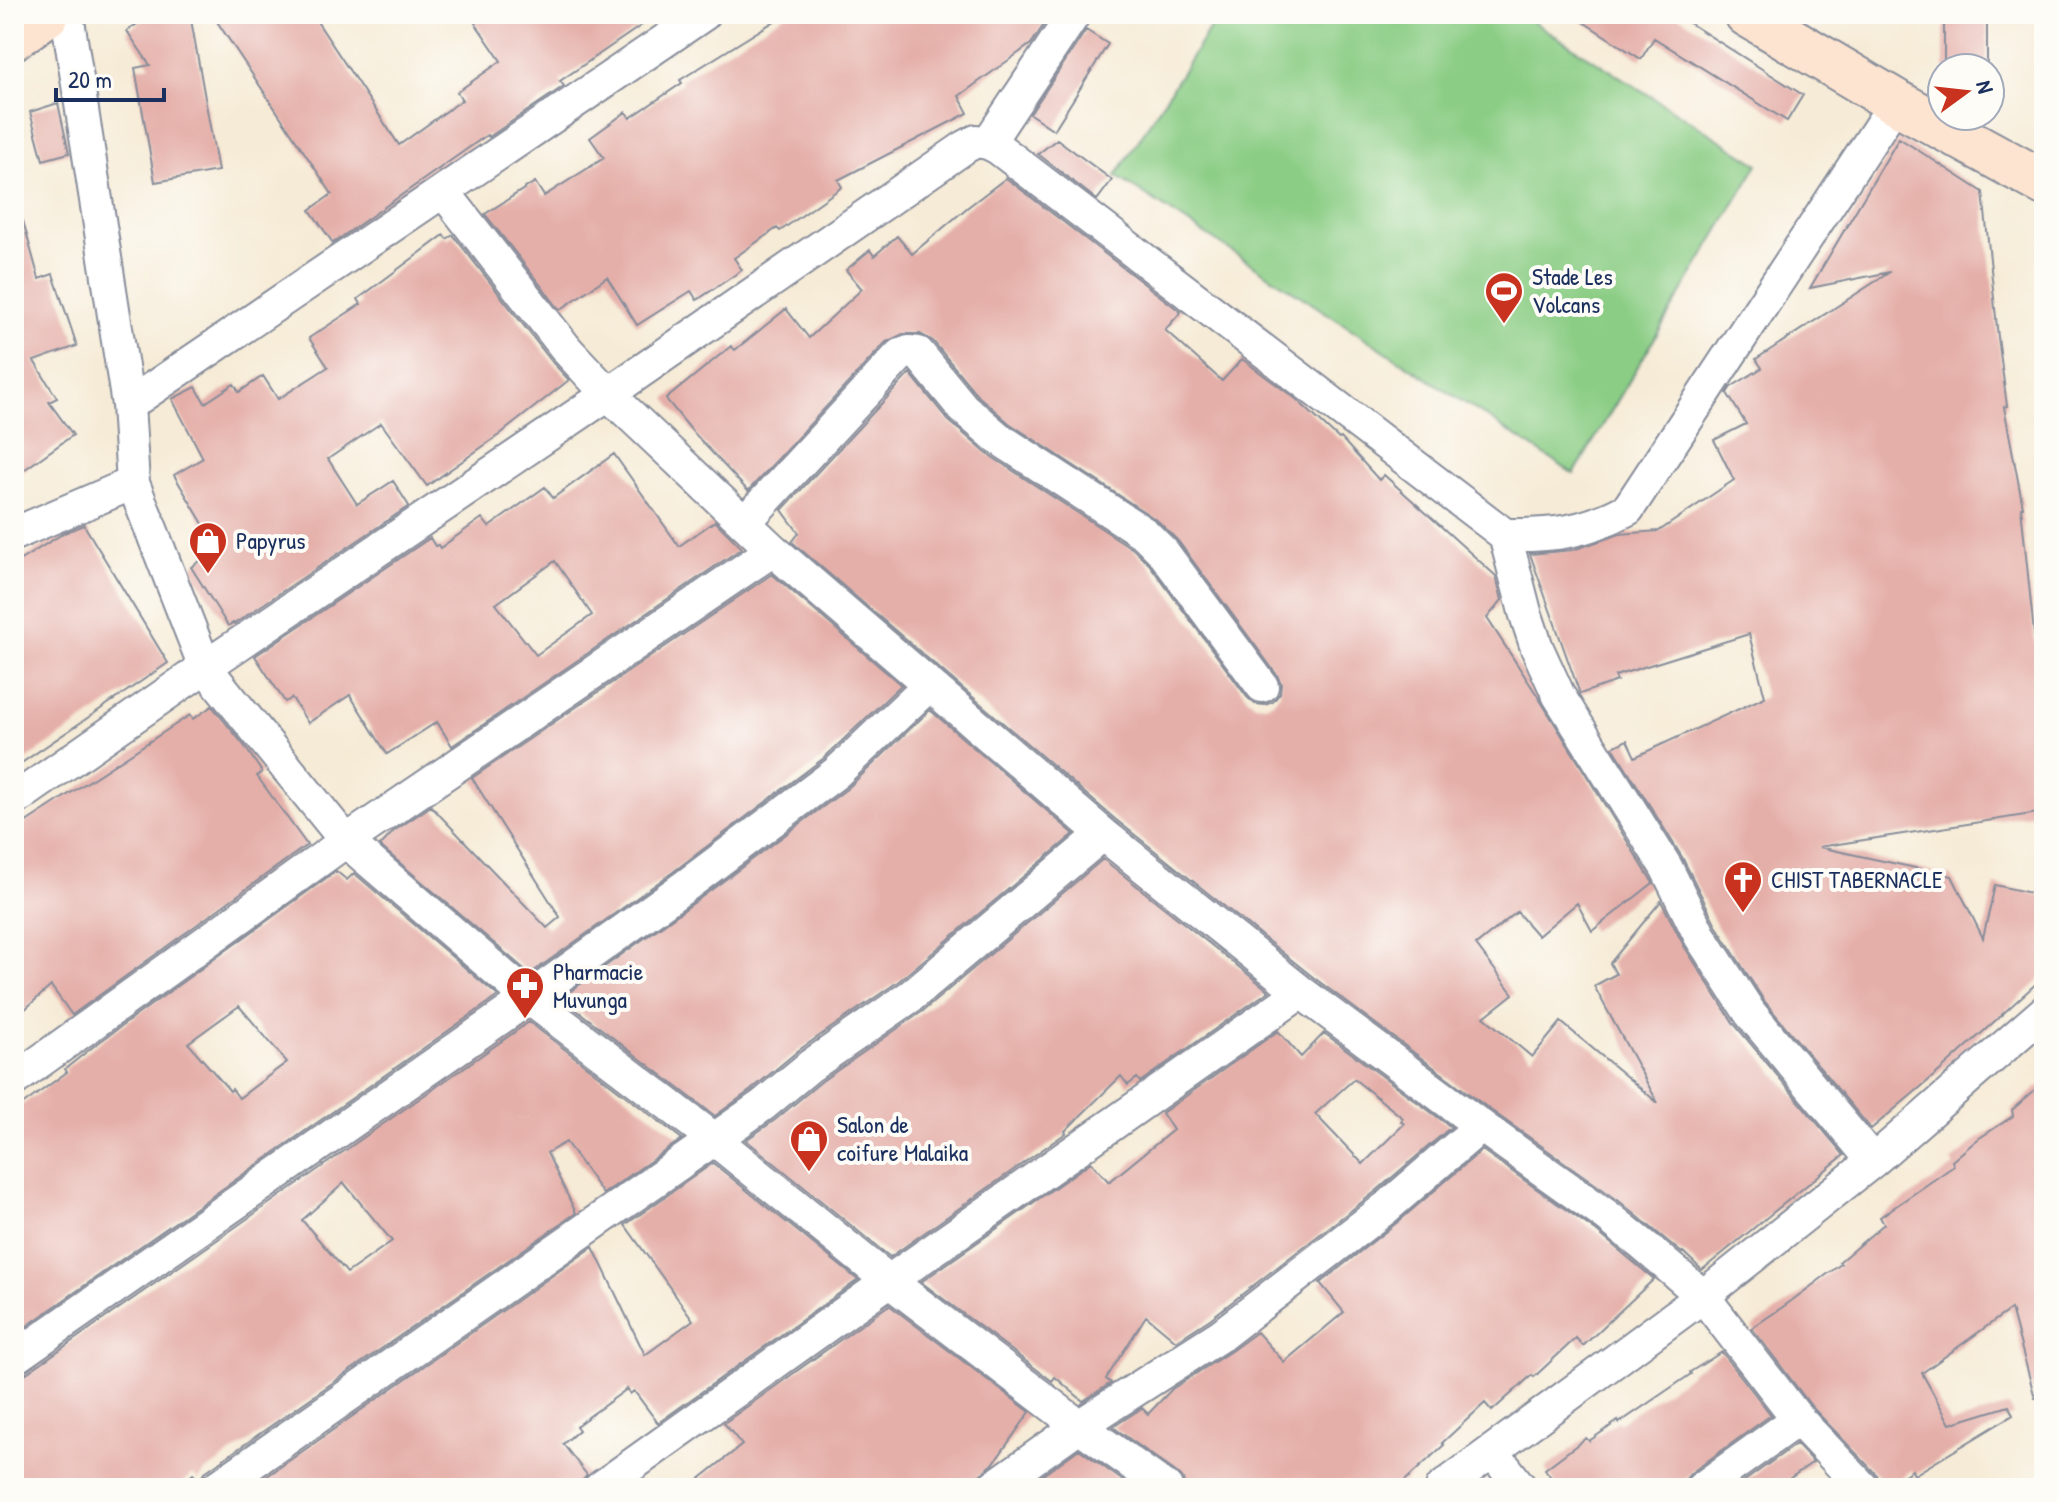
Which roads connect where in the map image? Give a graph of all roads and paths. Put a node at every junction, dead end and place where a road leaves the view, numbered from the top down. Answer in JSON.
{"nodes":[{"id":1,"x":47,"y":14,"type":"edge"},
{"id":2,"x":67,"y":14,"type":"edge"},
{"id":3,"x":704,"y":14,"type":"edge"},
{"id":4,"x":1074,"y":14,"type":"edge"},
{"id":5,"x":1747,"y":14,"type":"edge"},
{"id":6,"x":14,"y":37,"type":"edge"},
{"id":7,"x":1896,"y":102,"type":"junction"},
{"id":8,"x":988,"y":143,"type":"junction"},
{"id":9,"x":2044,"y":183,"type":"edge"},
{"id":10,"x":443,"y":191,"type":"junction"},
{"id":11,"x":608,"y":394,"type":"junction"},
{"id":12,"x":128,"y":405,"type":"junction"},
{"id":13,"x":133,"y":483,"type":"junction"},
{"id":14,"x":744,"y":523,"type":"junction"},
{"id":15,"x":14,"y":534,"type":"edge"},
{"id":16,"x":1505,"y":535,"type":"junction"},
{"id":17,"x":773,"y":550,"type":"junction"},
{"id":18,"x":205,"y":667,"type":"junction"},
{"id":19,"x":929,"y":685,"type":"junction"},
{"id":20,"x":1262,"y":686,"type":"dead end"},
{"id":21,"x":14,"y":800,"type":"edge"},
{"id":22,"x":1103,"y":834,"type":"junction"},
{"id":23,"x":346,"y":841,"type":"junction"},
{"id":24,"x":1301,"y":992,"type":"junction"},
{"id":25,"x":529,"y":998,"type":"junction"},
{"id":26,"x":2044,"y":1012,"type":"edge"},
{"id":27,"x":14,"y":1080,"type":"edge"},
{"id":28,"x":1481,"y":1126,"type":"junction"},
{"id":29,"x":714,"y":1139,"type":"junction"},
{"id":30,"x":1873,"y":1161,"type":"junction"},
{"id":31,"x":889,"y":1281,"type":"junction"},
{"id":32,"x":1703,"y":1296,"type":"junction"},
{"id":33,"x":14,"y":1358,"type":"edge"},
{"id":34,"x":1798,"y":1419,"type":"junction"},
{"id":35,"x":1079,"y":1426,"type":"junction"},
{"id":36,"x":1492,"y":1451,"type":"junction"},
{"id":37,"x":216,"y":1488,"type":"edge"},
{"id":38,"x":600,"y":1488,"type":"edge"},
{"id":39,"x":992,"y":1488,"type":"edge"},
{"id":40,"x":1166,"y":1488,"type":"edge"},
{"id":41,"x":1442,"y":1488,"type":"edge"},
{"id":42,"x":1521,"y":1488,"type":"edge"},
{"id":43,"x":1702,"y":1488,"type":"edge"},
{"id":44,"x":1863,"y":1488,"type":"edge"}],
"edges":[{"from":1,"to":6,"type":"street"},
{"from":2,"to":12,"type":"street"},
{"from":3,"to":10,"type":"street"},
{"from":4,"to":8,"type":"street"},
{"from":5,"to":7,"type":"street"},
{"from":7,"to":9,"type":"street"},
{"from":7,"to":16,"type":"street"},
{"from":8,"to":11,"type":"street"},
{"from":8,"to":16,"type":"street"},
{"from":10,"to":11,"type":"street"},
{"from":10,"to":12,"type":"street"},
{"from":11,"to":14,"type":"street"},
{"from":11,"to":18,"type":"street"},
{"from":12,"to":13,"type":"street"},
{"from":13,"to":15,"type":"street"},
{"from":13,"to":18,"type":"street"},
{"from":14,"to":17,"type":"street"},
{"from":14,"to":20,"type":"street"},
{"from":16,"to":30,"type":"street"},
{"from":17,"to":19,"type":"street"},
{"from":17,"to":23,"type":"street"},
{"from":18,"to":21,"type":"street"},
{"from":18,"to":23,"type":"street"},
{"from":19,"to":22,"type":"street"},
{"from":19,"to":25,"type":"street"},
{"from":22,"to":24,"type":"street"},
{"from":22,"to":29,"type":"street"},
{"from":23,"to":25,"type":"street"},
{"from":23,"to":27,"type":"street"},
{"from":24,"to":28,"type":"street"},
{"from":24,"to":31,"type":"street"},
{"from":25,"to":29,"type":"street"},
{"from":25,"to":33,"type":"street"},
{"from":26,"to":30,"type":"street"},
{"from":28,"to":32,"type":"street"},
{"from":28,"to":35,"type":"street"},
{"from":29,"to":31,"type":"street"},
{"from":29,"to":37,"type":"street"},
{"from":30,"to":32,"type":"street"},
{"from":31,"to":35,"type":"street"},
{"from":31,"to":38,"type":"street"},
{"from":32,"to":34,"type":"street"},
{"from":32,"to":36,"type":"street"},
{"from":34,"to":43,"type":"street"},
{"from":34,"to":44,"type":"street"},
{"from":35,"to":39,"type":"street"},
{"from":35,"to":40,"type":"street"},
{"from":36,"to":41,"type":"street"},
{"from":36,"to":42,"type":"street"}]}
